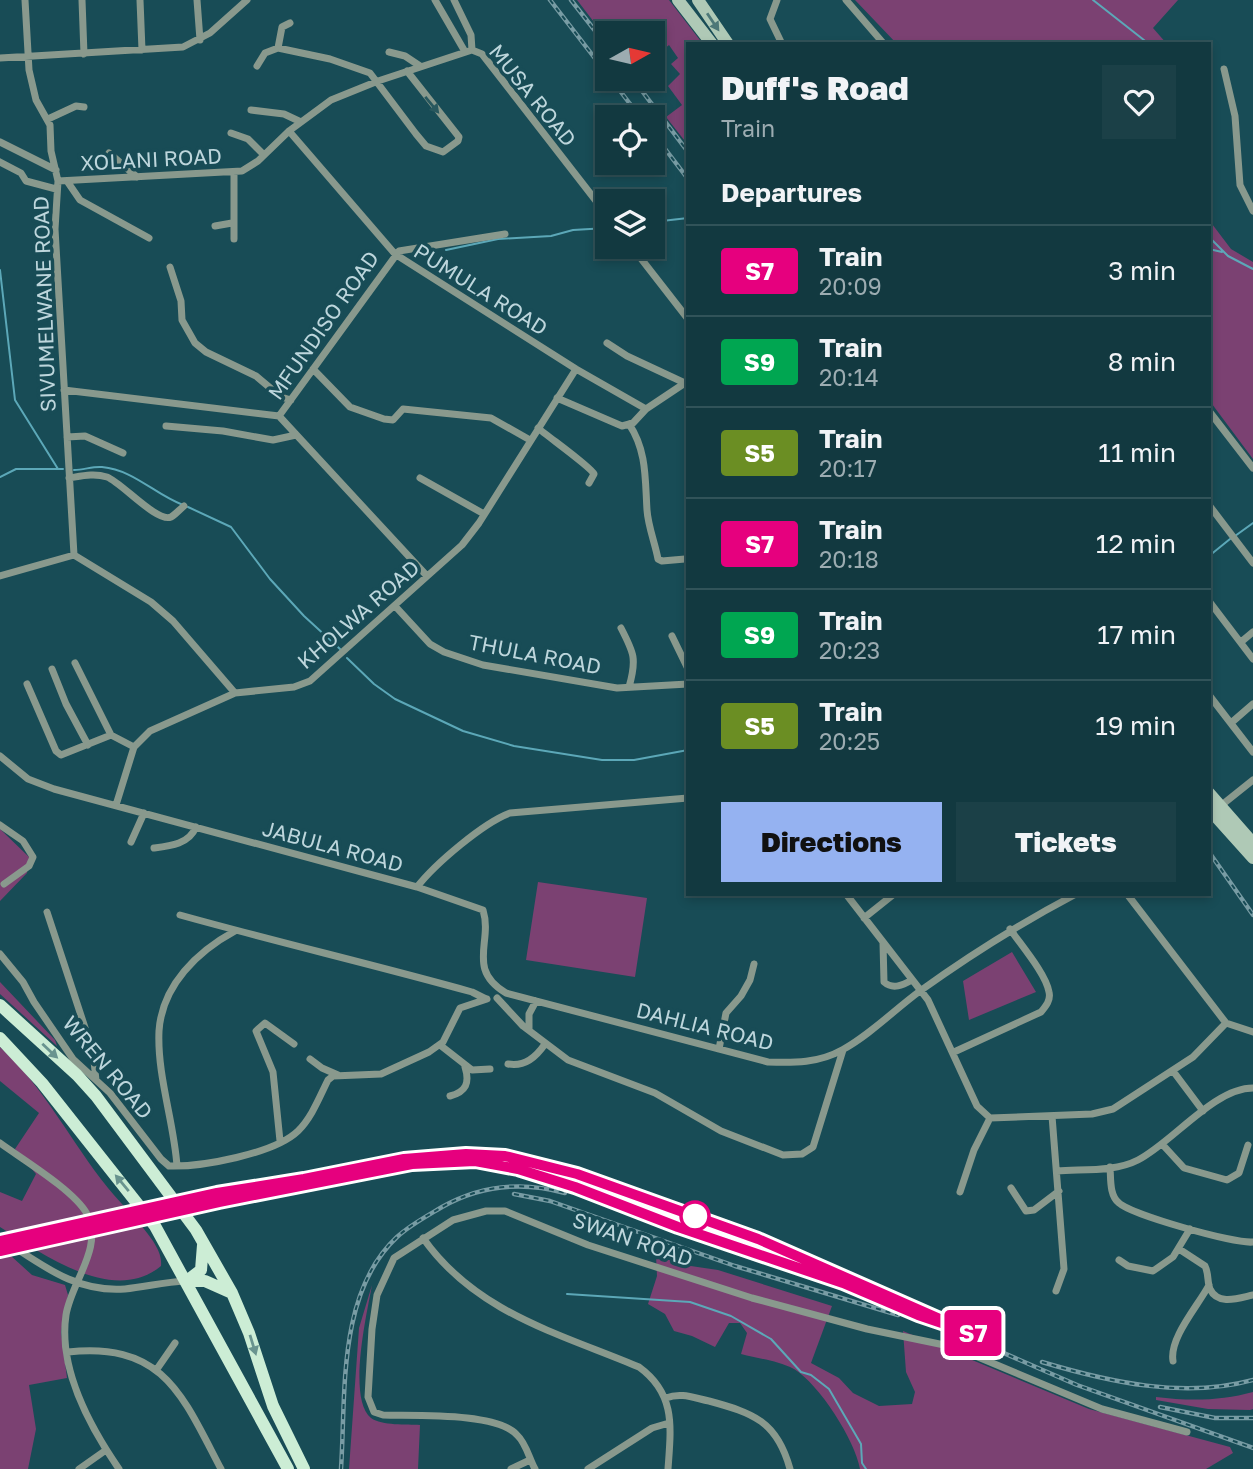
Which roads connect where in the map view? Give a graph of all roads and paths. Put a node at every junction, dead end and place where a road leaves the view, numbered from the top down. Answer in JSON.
{"nodes":[{"id":1,"x":25,"y":0,"type":"edge"},
{"id":2,"x":82,"y":0,"type":"edge"},
{"id":3,"x":140,"y":0,"type":"edge"},
{"id":4,"x":197,"y":0,"type":"edge"},
{"id":5,"x":247,"y":0,"type":"edge"},
{"id":6,"x":435,"y":0,"type":"edge"},
{"id":7,"x":454,"y":0,"type":"edge"},
{"id":8,"x":678,"y":0,"type":"edge"},
{"id":9,"x":698,"y":0,"type":"edge"},
{"id":10,"x":777,"y":0,"type":"edge"},
{"id":11,"x":846,"y":0,"type":"edge"},
{"id":12,"x":290,"y":23,"type":"dead end"},
{"id":13,"x":200,"y":40,"type":"junction"},
{"id":14,"x":710,"y":42,"type":"edge"},
{"id":15,"x":727,"y":42,"type":"edge"},
{"id":16,"x":781,"y":42,"type":"edge"},
{"id":17,"x":882,"y":42,"type":"edge"},
{"id":18,"x":278,"y":48,"type":"junction"},
{"id":19,"x":142,"y":50,"type":"junction"},
{"id":20,"x":468,"y":50,"type":"junction"},
{"id":21,"x":389,"y":52,"type":"dead end"},
{"id":22,"x":84,"y":54,"type":"junction"},
{"id":23,"x":27,"y":56,"type":"junction"},
{"id":24,"x":0,"y":58,"type":"edge"},
{"id":25,"x":257,"y":66,"type":"dead end"},
{"id":26,"x":420,"y":66,"type":"junction"},
{"id":27,"x":1223,"y":69,"type":"dead end"},
{"id":28,"x":407,"y":71,"type":"junction"},
{"id":29,"x":378,"y":81,"type":"junction"},
{"id":30,"x":84,"y":107,"type":"dead end"},
{"id":31,"x":251,"y":110,"type":"dead end"},
{"id":32,"x":48,"y":119,"type":"junction"},
{"id":33,"x":301,"y":122,"type":"junction"},
{"id":34,"x":289,"y":131,"type":"junction"},
{"id":35,"x":231,"y":133,"type":"dead end"},
{"id":36,"x":0,"y":142,"type":"edge"},
{"id":37,"x":109,"y":153,"type":"dead end"},
{"id":38,"x":264,"y":155,"type":"junction"},
{"id":39,"x":0,"y":162,"type":"edge"},
{"id":40,"x":56,"y":170,"type":"junction"},
{"id":41,"x":234,"y":172,"type":"junction"},
{"id":42,"x":137,"y":177,"type":"junction"},
{"id":43,"x":60,"y":184,"type":"junction"},
{"id":44,"x":595,"y":200,"type":"edge"},
{"id":45,"x":1253,"y":211,"type":"edge"},
{"id":46,"x":232,"y":223,"type":"junction"},
{"id":47,"x":215,"y":226,"type":"dead end"},
{"id":48,"x":505,"y":234,"type":"dead end"},
{"id":49,"x":149,"y":238,"type":"dead end"},
{"id":50,"x":234,"y":239,"type":"dead end"},
{"id":51,"x":394,"y":254,"type":"junction"},
{"id":52,"x":641,"y":259,"type":"edge"},
{"id":53,"x":170,"y":267,"type":"dead end"},
{"id":54,"x":686,"y":316,"type":"edge"},
{"id":55,"x":607,"y":343,"type":"dead end"},
{"id":56,"x":313,"y":369,"type":"junction"},
{"id":57,"x":576,"y":369,"type":"junction"},
{"id":58,"x":686,"y":383,"type":"edge"},
{"id":59,"x":686,"y":384,"type":"edge"},
{"id":60,"x":64,"y":390,"type":"junction"},
{"id":61,"x":556,"y":398,"type":"junction"},
{"id":62,"x":290,"y":400,"type":"junction"},
{"id":63,"x":646,"y":409,"type":"junction"},
{"id":64,"x":1211,"y":414,"type":"edge"},
{"id":65,"x":279,"y":416,"type":"junction"},
{"id":66,"x":629,"y":424,"type":"junction"},
{"id":67,"x":166,"y":426,"type":"dead end"},
{"id":68,"x":538,"y":428,"type":"junction"},
{"id":69,"x":296,"y":435,"type":"junction"},
{"id":70,"x":66,"y":437,"type":"junction"},
{"id":71,"x":530,"y":440,"type":"junction"},
{"id":72,"x":122,"y":453,"type":"dead end"},
{"id":73,"x":1253,"y":468,"type":"edge"},
{"id":74,"x":69,"y":478,"type":"junction"},
{"id":75,"x":419,"y":478,"type":"dead end"},
{"id":76,"x":589,"y":483,"type":"dead end"},
{"id":77,"x":184,"y":506,"type":"dead end"},
{"id":78,"x":1211,"y":508,"type":"edge"},
{"id":79,"x":484,"y":514,"type":"junction"},
{"id":80,"x":74,"y":555,"type":"junction"},
{"id":81,"x":685,"y":559,"type":"dead end"},
{"id":82,"x":1253,"y":563,"type":"edge"},
{"id":83,"x":0,"y":576,"type":"edge"},
{"id":84,"x":427,"y":576,"type":"junction"},
{"id":85,"x":1211,"y":604,"type":"edge"},
{"id":86,"x":395,"y":606,"type":"junction"},
{"id":87,"x":621,"y":628,"type":"dead end"},
{"id":88,"x":1253,"y":632,"type":"edge"},
{"id":89,"x":672,"y":636,"type":"dead end"},
{"id":90,"x":1241,"y":642,"type":"junction"},
{"id":91,"x":1253,"y":659,"type":"edge"},
{"id":92,"x":75,"y":663,"type":"dead end"},
{"id":93,"x":686,"y":665,"type":"edge"},
{"id":94,"x":52,"y":669,"type":"dead end"},
{"id":95,"x":27,"y":684,"type":"dead end"},
{"id":96,"x":686,"y":684,"type":"edge"},
{"id":97,"x":629,"y":687,"type":"junction"},
{"id":98,"x":235,"y":693,"type":"junction"},
{"id":99,"x":1211,"y":698,"type":"edge"},
{"id":100,"x":1253,"y":704,"type":"edge"},
{"id":101,"x":1231,"y":723,"type":"junction"},
{"id":102,"x":111,"y":735,"type":"junction"},
{"id":103,"x":88,"y":745,"type":"junction"},
{"id":104,"x":134,"y":747,"type":"junction"},
{"id":105,"x":1253,"y":752,"type":"edge"},
{"id":106,"x":0,"y":756,"type":"edge"},
{"id":107,"x":1253,"y":780,"type":"edge"},
{"id":108,"x":686,"y":798,"type":"edge"},
{"id":109,"x":116,"y":805,"type":"junction"},
{"id":110,"x":1214,"y":809,"type":"edge"},
{"id":111,"x":144,"y":813,"type":"junction"},
{"id":112,"x":0,"y":825,"type":"edge"},
{"id":113,"x":196,"y":827,"type":"junction"},
{"id":114,"x":131,"y":842,"type":"dead end"},
{"id":115,"x":1253,"y":843,"type":"edge"},
{"id":116,"x":172,"y":846,"type":"junction"},
{"id":117,"x":154,"y":848,"type":"dead end"},
{"id":118,"x":173,"y":855,"type":"dead end"},
{"id":119,"x":1253,"y":858,"type":"edge"},
{"id":120,"x":4,"y":884,"type":"dead end"},
{"id":121,"x":417,"y":887,"type":"junction"},
{"id":122,"x":848,"y":896,"type":"edge"},
{"id":123,"x":892,"y":896,"type":"edge"},
{"id":124,"x":1072,"y":896,"type":"edge"},
{"id":125,"x":1129,"y":896,"type":"edge"},
{"id":126,"x":47,"y":912,"type":"dead end"},
{"id":127,"x":180,"y":915,"type":"dead end"},
{"id":128,"x":864,"y":918,"type":"junction"},
{"id":129,"x":1010,"y":929,"type":"junction"},
{"id":130,"x":236,"y":931,"type":"junction"},
{"id":131,"x":883,"y":942,"type":"junction"},
{"id":132,"x":0,"y":954,"type":"edge"},
{"id":133,"x":754,"y":964,"type":"dead end"},
{"id":134,"x":912,"y":980,"type":"junction"},
{"id":135,"x":920,"y":991,"type":"junction"},
{"id":136,"x":506,"y":993,"type":"junction"},
{"id":137,"x":497,"y":998,"type":"junction"},
{"id":138,"x":486,"y":999,"type":"junction"},
{"id":139,"x":537,"y":1001,"type":"junction"},
{"id":140,"x":0,"y":1005,"type":"edge"},
{"id":141,"x":1226,"y":1023,"type":"junction"},
{"id":142,"x":529,"y":1030,"type":"junction"},
{"id":143,"x":1253,"y":1032,"type":"edge"},
{"id":144,"x":0,"y":1038,"type":"edge"},
{"id":145,"x":294,"y":1044,"type":"dead end"},
{"id":146,"x":545,"y":1044,"type":"junction"},
{"id":147,"x":440,"y":1045,"type":"junction"},
{"id":148,"x":719,"y":1049,"type":"junction"},
{"id":149,"x":843,"y":1050,"type":"junction"},
{"id":150,"x":954,"y":1052,"type":"junction"},
{"id":151,"x":310,"y":1059,"type":"dead end"},
{"id":152,"x":508,"y":1064,"type":"dead end"},
{"id":153,"x":465,"y":1067,"type":"junction"},
{"id":154,"x":490,"y":1069,"type":"dead end"},
{"id":155,"x":1173,"y":1071,"type":"junction"},
{"id":156,"x":338,"y":1075,"type":"junction"},
{"id":157,"x":96,"y":1080,"type":"junction"},
{"id":158,"x":1253,"y":1088,"type":"edge"},
{"id":159,"x":450,"y":1096,"type":"dead end"},
{"id":160,"x":1203,"y":1111,"type":"junction"},
{"id":161,"x":1052,"y":1116,"type":"junction"},
{"id":162,"x":990,"y":1118,"type":"junction"},
{"id":163,"x":280,"y":1142,"type":"junction"},
{"id":164,"x":0,"y":1143,"type":"edge"},
{"id":165,"x":1162,"y":1144,"type":"junction"},
{"id":166,"x":1248,"y":1145,"type":"dead end"},
{"id":167,"x":173,"y":1166,"type":"junction"},
{"id":168,"x":1110,"y":1167,"type":"junction"},
{"id":169,"x":1057,"y":1171,"type":"junction"},
{"id":170,"x":1011,"y":1188,"type":"dead end"},
{"id":171,"x":1059,"y":1191,"type":"junction"},
{"id":172,"x":960,"y":1192,"type":"dead end"},
{"id":173,"x":1190,"y":1229,"type":"junction"},
{"id":174,"x":0,"y":1238,"type":"edge"},
{"id":175,"x":423,"y":1238,"type":"junction"},
{"id":176,"x":202,"y":1241,"type":"junction"},
{"id":177,"x":1253,"y":1242,"type":"edge"},
{"id":178,"x":1179,"y":1249,"type":"junction"},
{"id":179,"x":1119,"y":1260,"type":"dead end"},
{"id":180,"x":187,"y":1281,"type":"junction"},
{"id":181,"x":76,"y":1284,"type":"junction"},
{"id":182,"x":1209,"y":1285,"type":"junction"},
{"id":183,"x":1056,"y":1291,"type":"dead end"},
{"id":184,"x":232,"y":1293,"type":"junction"},
{"id":185,"x":1253,"y":1295,"type":"edge"},
{"id":186,"x":175,"y":1343,"type":"dead end"},
{"id":187,"x":68,"y":1352,"type":"junction"},
{"id":188,"x":1172,"y":1361,"type":"dead end"},
{"id":189,"x":157,"y":1369,"type":"junction"},
{"id":190,"x":666,"y":1398,"type":"junction"},
{"id":191,"x":669,"y":1423,"type":"junction"},
{"id":192,"x":1187,"y":1432,"type":"dead end"},
{"id":193,"x":106,"y":1450,"type":"junction"},
{"id":194,"x":530,"y":1460,"type":"junction"},
{"id":195,"x":79,"y":1469,"type":"edge"},
{"id":196,"x":119,"y":1469,"type":"edge"},
{"id":197,"x":221,"y":1469,"type":"edge"},
{"id":198,"x":288,"y":1469,"type":"edge"},
{"id":199,"x":304,"y":1469,"type":"edge"},
{"id":200,"x":511,"y":1469,"type":"edge"},
{"id":201,"x":535,"y":1469,"type":"edge"},
{"id":202,"x":588,"y":1469,"type":"edge"},
{"id":203,"x":668,"y":1469,"type":"edge"},
{"id":204,"x":790,"y":1469,"type":"edge"}],
"edges":[{"from":1,"to":23,"type":"street","name":"SIVUMELWANE ROAD"},
{"from":2,"to":22,"type":"street"},
{"from":3,"to":19,"type":"street"},
{"from":4,"to":13,"type":"street"},
{"from":5,"to":13,"type":"street"},
{"from":6,"to":20,"type":"street","name":"MUSA ROAD"},
{"from":7,"to":20,"type":"street"},
{"from":8,"to":14,"type":"main road"},
{"from":9,"to":15,"type":"main road","one_way":true},
{"from":10,"to":16,"type":"street"},
{"from":11,"to":17,"type":"street"},
{"from":12,"to":18,"type":"street"},
{"from":13,"to":19,"type":"street"},
{"from":18,"to":25,"type":"street"},
{"from":18,"to":29,"type":"street"},
{"from":19,"to":22,"type":"street"},
{"from":20,"to":26,"type":"street","name":"XOLANI ROAD"},
{"from":20,"to":44,"type":"street","name":"MUSA ROAD"},
{"from":21,"to":26,"type":"street"},
{"from":22,"to":23,"type":"street"},
{"from":23,"to":24,"type":"street"},
{"from":23,"to":32,"type":"street","name":"SIVUMELWANE ROAD"},
{"from":26,"to":28,"type":"street","name":"XOLANI ROAD"},
{"from":27,"to":45,"type":"street"},
{"from":28,"to":29,"type":"street","name":"XOLANI ROAD"},
{"from":28,"to":29,"type":"street","one_way":true},
{"from":29,"to":33,"type":"street","name":"XOLANI ROAD"},
{"from":30,"to":32,"type":"street"},
{"from":31,"to":33,"type":"street"},
{"from":32,"to":40,"type":"street","name":"SIVUMELWANE ROAD"},
{"from":33,"to":34,"type":"street","name":"XOLANI ROAD"},
{"from":34,"to":38,"type":"street","name":"XOLANI ROAD"},
{"from":34,"to":51,"type":"street","name":"PUMULA ROAD"},
{"from":35,"to":38,"type":"street"},
{"from":36,"to":40,"type":"street"},
{"from":37,"to":42,"type":"street"},
{"from":38,"to":41,"type":"street","name":"XOLANI ROAD"},
{"from":39,"to":43,"type":"street"},
{"from":40,"to":43,"type":"street","name":"SIVUMELWANE ROAD"},
{"from":41,"to":42,"type":"street","name":"XOLANI ROAD"},
{"from":41,"to":46,"type":"street"},
{"from":42,"to":43,"type":"street","name":"XOLANI ROAD"},
{"from":43,"to":49,"type":"street"},
{"from":43,"to":60,"type":"street","name":"SIVUMELWANE ROAD"},
{"from":46,"to":47,"type":"street"},
{"from":46,"to":50,"type":"street"},
{"from":48,"to":51,"type":"street"},
{"from":51,"to":56,"type":"street","name":"MFUNDISO ROAD"},
{"from":51,"to":57,"type":"street","name":"PUMULA ROAD"},
{"from":52,"to":54,"type":"street"},
{"from":53,"to":62,"type":"street"},
{"from":55,"to":58,"type":"street"},
{"from":56,"to":62,"type":"street","name":"MFUNDISO ROAD"},
{"from":56,"to":71,"type":"street"},
{"from":57,"to":61,"type":"street","name":"KHOLWA ROAD"},
{"from":57,"to":63,"type":"street","name":"PUMULA ROAD"},
{"from":59,"to":63,"type":"street"},
{"from":60,"to":65,"type":"street"},
{"from":60,"to":70,"type":"street","name":"SIVUMELWANE ROAD"},
{"from":61,"to":66,"type":"street"},
{"from":61,"to":68,"type":"street","name":"KHOLWA ROAD"},
{"from":62,"to":65,"type":"street","name":"MFUNDISO ROAD"},
{"from":63,"to":66,"type":"street"},
{"from":64,"to":73,"type":"street"},
{"from":65,"to":69,"type":"street"},
{"from":66,"to":81,"type":"street"},
{"from":67,"to":69,"type":"street"},
{"from":68,"to":71,"type":"street","name":"KHOLWA ROAD"},
{"from":68,"to":76,"type":"street"},
{"from":69,"to":84,"type":"street"},
{"from":70,"to":72,"type":"street"},
{"from":70,"to":74,"type":"street","name":"SIVUMELWANE ROAD"},
{"from":71,"to":79,"type":"street","name":"KHOLWA ROAD"},
{"from":74,"to":77,"type":"street"},
{"from":74,"to":80,"type":"street","name":"SIVUMELWANE ROAD"},
{"from":75,"to":79,"type":"street"},
{"from":78,"to":82,"type":"street"},
{"from":79,"to":84,"type":"street","name":"KHOLWA ROAD"},
{"from":80,"to":83,"type":"street"},
{"from":80,"to":98,"type":"street"},
{"from":84,"to":86,"type":"street","name":"KHOLWA ROAD"},
{"from":85,"to":90,"type":"street"},
{"from":86,"to":97,"type":"street","name":"THULA ROAD"},
{"from":86,"to":98,"type":"street","name":"KHOLWA ROAD"},
{"from":87,"to":97,"type":"street"},
{"from":88,"to":90,"type":"street"},
{"from":89,"to":93,"type":"street"},
{"from":90,"to":91,"type":"street"},
{"from":92,"to":102,"type":"street"},
{"from":94,"to":103,"type":"street"},
{"from":95,"to":103,"type":"street"},
{"from":96,"to":97,"type":"street","name":"THULA ROAD"},
{"from":98,"to":104,"type":"street","name":"KHOLWA ROAD"},
{"from":99,"to":101,"type":"street"},
{"from":100,"to":101,"type":"street"},
{"from":101,"to":105,"type":"street"},
{"from":102,"to":103,"type":"street"},
{"from":102,"to":104,"type":"street"},
{"from":104,"to":109,"type":"street"},
{"from":106,"to":109,"type":"street","name":"JABULA ROAD"},
{"from":107,"to":110,"type":"street"},
{"from":108,"to":121,"type":"street","name":"JABULA ROAD"},
{"from":109,"to":111,"type":"street","name":"JABULA ROAD"},
{"from":110,"to":115,"type":"main road"},
{"from":110,"to":119,"type":"main road"},
{"from":111,"to":113,"type":"street","name":"JABULA ROAD"},
{"from":111,"to":114,"type":"street"},
{"from":112,"to":120,"type":"street"},
{"from":113,"to":116,"type":"street"},
{"from":113,"to":121,"type":"street","name":"JABULA ROAD"},
{"from":116,"to":117,"type":"street"},
{"from":116,"to":118,"type":"street"},
{"from":121,"to":136,"type":"street"},
{"from":122,"to":128,"type":"street"},
{"from":123,"to":128,"type":"street"},
{"from":124,"to":129,"type":"street","name":"DAHLIA ROAD"},
{"from":125,"to":141,"type":"street"},
{"from":126,"to":157,"type":"street"},
{"from":127,"to":130,"type":"street"},
{"from":128,"to":131,"type":"street"},
{"from":129,"to":135,"type":"street","name":"DAHLIA ROAD"},
{"from":129,"to":150,"type":"street"},
{"from":130,"to":138,"type":"street"},
{"from":130,"to":167,"type":"street"},
{"from":131,"to":134,"type":"street"},
{"from":131,"to":134,"type":"street"},
{"from":132,"to":157,"type":"street","name":"WREN ROAD"},
{"from":133,"to":148,"type":"street"},
{"from":134,"to":135,"type":"street"},
{"from":135,"to":149,"type":"street","name":"DAHLIA ROAD"},
{"from":135,"to":150,"type":"street"},
{"from":136,"to":137,"type":"street"},
{"from":136,"to":139,"type":"street","name":"DAHLIA ROAD"},
{"from":137,"to":138,"type":"street"},
{"from":137,"to":142,"type":"street"},
{"from":138,"to":147,"type":"street"},
{"from":139,"to":142,"type":"street"},
{"from":139,"to":148,"type":"street","name":"DAHLIA ROAD"},
{"from":140,"to":176,"type":"main road","one_way":true},
{"from":141,"to":143,"type":"street"},
{"from":141,"to":155,"type":"street"},
{"from":142,"to":146,"type":"street"},
{"from":180,"to":144,"type":"main road","one_way":true},
{"from":145,"to":163,"type":"street"},
{"from":146,"to":149,"type":"street"},
{"from":146,"to":152,"type":"street"},
{"from":147,"to":153,"type":"street"},
{"from":147,"to":156,"type":"street"},
{"from":148,"to":149,"type":"street","name":"DAHLIA ROAD"},
{"from":150,"to":162,"type":"street"},
{"from":151,"to":156,"type":"street"},
{"from":153,"to":154,"type":"street"},
{"from":153,"to":159,"type":"street"},
{"from":155,"to":160,"type":"street"},
{"from":155,"to":161,"type":"street"},
{"from":156,"to":163,"type":"street"},
{"from":157,"to":167,"type":"street","name":"WREN ROAD"},
{"from":158,"to":160,"type":"street"},
{"from":160,"to":165,"type":"street"},
{"from":161,"to":162,"type":"street"},
{"from":161,"to":169,"type":"street"},
{"from":162,"to":172,"type":"street"},
{"from":163,"to":167,"type":"street"},
{"from":164,"to":181,"type":"street"},
{"from":165,"to":166,"type":"street"},
{"from":165,"to":168,"type":"street"},
{"from":168,"to":169,"type":"street"},
{"from":168,"to":173,"type":"street"},
{"from":169,"to":171,"type":"street"},
{"from":170,"to":171,"type":"street"},
{"from":171,"to":183,"type":"street"},
{"from":173,"to":177,"type":"street"},
{"from":173,"to":178,"type":"street"},
{"from":174,"to":181,"type":"street"},
{"from":175,"to":190,"type":"street"},
{"from":175,"to":192,"type":"street","name":"SWAN ROAD"},
{"from":175,"to":194,"type":"street","name":"SWAN ROAD"},
{"from":176,"to":180,"type":"main road"},
{"from":176,"to":184,"type":"main road"},
{"from":178,"to":179,"type":"street"},
{"from":178,"to":182,"type":"street"},
{"from":180,"to":181,"type":"street"},
{"from":180,"to":184,"type":"main road"},
{"from":180,"to":198,"type":"main road"},
{"from":181,"to":187,"type":"street"},
{"from":182,"to":185,"type":"street"},
{"from":182,"to":188,"type":"street"},
{"from":184,"to":199,"type":"main road","one_way":true},
{"from":186,"to":189,"type":"street"},
{"from":187,"to":189,"type":"street"},
{"from":187,"to":193,"type":"street"},
{"from":189,"to":197,"type":"street"},
{"from":190,"to":191,"type":"street"},
{"from":190,"to":204,"type":"street"},
{"from":191,"to":202,"type":"street"},
{"from":191,"to":203,"type":"street"},
{"from":193,"to":195,"type":"street"},
{"from":193,"to":196,"type":"street"},
{"from":194,"to":200,"type":"street"},
{"from":194,"to":201,"type":"street"}]}
